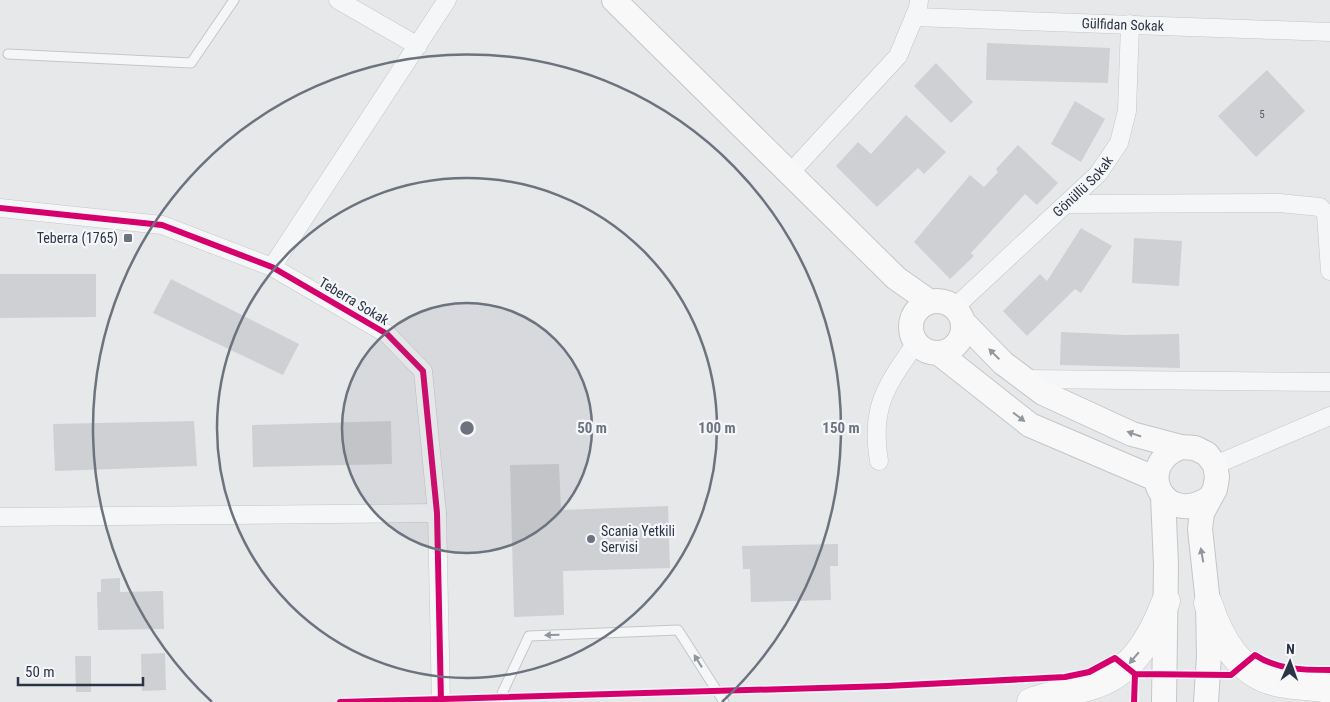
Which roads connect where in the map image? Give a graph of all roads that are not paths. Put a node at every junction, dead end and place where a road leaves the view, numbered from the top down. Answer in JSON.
{"nodes":[{"id":1,"x":234,"y":0,"type":"edge"},
{"id":2,"x":338,"y":0,"type":"edge"},
{"id":3,"x":447,"y":0,"type":"edge"},
{"id":4,"x":616,"y":1,"type":"edge"},
{"id":5,"x":917,"y":8,"type":"edge"},
{"id":6,"x":1130,"y":24,"type":"junction"},
{"id":7,"x":1330,"y":32,"type":"edge"},
{"id":8,"x":418,"y":46,"type":"junction"},
{"id":9,"x":8,"y":54,"type":"dead end"},
{"id":10,"x":790,"y":173,"type":"junction"},
{"id":11,"x":1066,"y":204,"type":"junction"},
{"id":12,"x":0,"y":208,"type":"edge"},
{"id":13,"x":272,"y":267,"type":"junction"},
{"id":14,"x":1330,"y":271,"type":"edge"},
{"id":15,"x":922,"y":309,"type":"junction"},
{"id":16,"x":959,"y":315,"type":"junction"},
{"id":17,"x":916,"y":343,"type":"junction"},
{"id":18,"x":940,"y":354,"type":"junction"},
{"id":19,"x":1025,"y":380,"type":"junction"},
{"id":20,"x":1330,"y":382,"type":"edge"},
{"id":21,"x":1330,"y":416,"type":"edge"},
{"id":22,"x":1181,"y":447,"type":"junction"},
{"id":23,"x":880,"y":461,"type":"dead end"},
{"id":24,"x":1215,"y":465,"type":"junction"},
{"id":25,"x":1160,"y":488,"type":"junction"},
{"id":26,"x":1208,"y":499,"type":"junction"},
{"id":27,"x":437,"y":513,"type":"junction"},
{"id":28,"x":0,"y":517,"type":"edge"},
{"id":29,"x":1166,"y":601,"type":"junction"},
{"id":30,"x":1208,"y":604,"type":"junction"},
{"id":31,"x":1330,"y":689,"type":"edge"},
{"id":32,"x":440,"y":702,"type":"edge"},
{"id":33,"x":498,"y":702,"type":"edge"},
{"id":34,"x":724,"y":702,"type":"edge"},
{"id":35,"x":1031,"y":702,"type":"edge"},
{"id":36,"x":1164,"y":702,"type":"edge"},
{"id":37,"x":1206,"y":702,"type":"edge"}],
"edges":[{"from":1,"to":9,"type":"lane"},
{"from":2,"to":8,"type":"street"},
{"from":3,"to":8,"type":"street"},
{"from":4,"to":10,"type":"street"},
{"from":5,"to":6,"type":"street","name":"Gülfidan Sokak"},
{"from":5,"to":10,"type":"street"},
{"from":6,"to":7,"type":"street","name":"Gülfidan Sokak"},
{"from":6,"to":11,"type":"street","name":"Gönüllü Sokak"},
{"from":8,"to":13,"type":"street"},
{"from":10,"to":15,"type":"street"},
{"from":11,"to":14,"type":"street"},
{"from":11,"to":16,"type":"street","name":"Gönüllü Sokak"},
{"from":12,"to":13,"type":"street","name":"Teberra Sokak"},
{"from":13,"to":27,"type":"street","name":"Teberra Sokak"},
{"from":15,"to":16,"type":"street"},
{"from":15,"to":17,"type":"street"},
{"from":16,"to":18,"type":"street"},
{"from":19,"to":16,"type":"street","one_way":true},
{"from":17,"to":18,"type":"street"},
{"from":17,"to":23,"type":"street"},
{"from":18,"to":25,"type":"street","one_way":true},
{"from":19,"to":20,"type":"street"},
{"from":22,"to":19,"type":"street","one_way":true},
{"from":21,"to":24,"type":"street"},
{"from":22,"to":24,"type":"street"},
{"from":22,"to":25,"type":"street"},
{"from":24,"to":26,"type":"street"},
{"from":25,"to":26,"type":"street"},
{"from":25,"to":29,"type":"street"},
{"from":30,"to":26,"type":"street","one_way":true},
{"from":27,"to":28,"type":"street"},
{"from":27,"to":32,"type":"street","name":"Teberra Sokak"},
{"from":29,"to":35,"type":"main road","one_way":true},
{"from":29,"to":36,"type":"street"},
{"from":30,"to":31,"type":"main road"},
{"from":30,"to":37,"type":"street"},
{"from":34,"to":33,"type":"lane","one_way":true}]}
